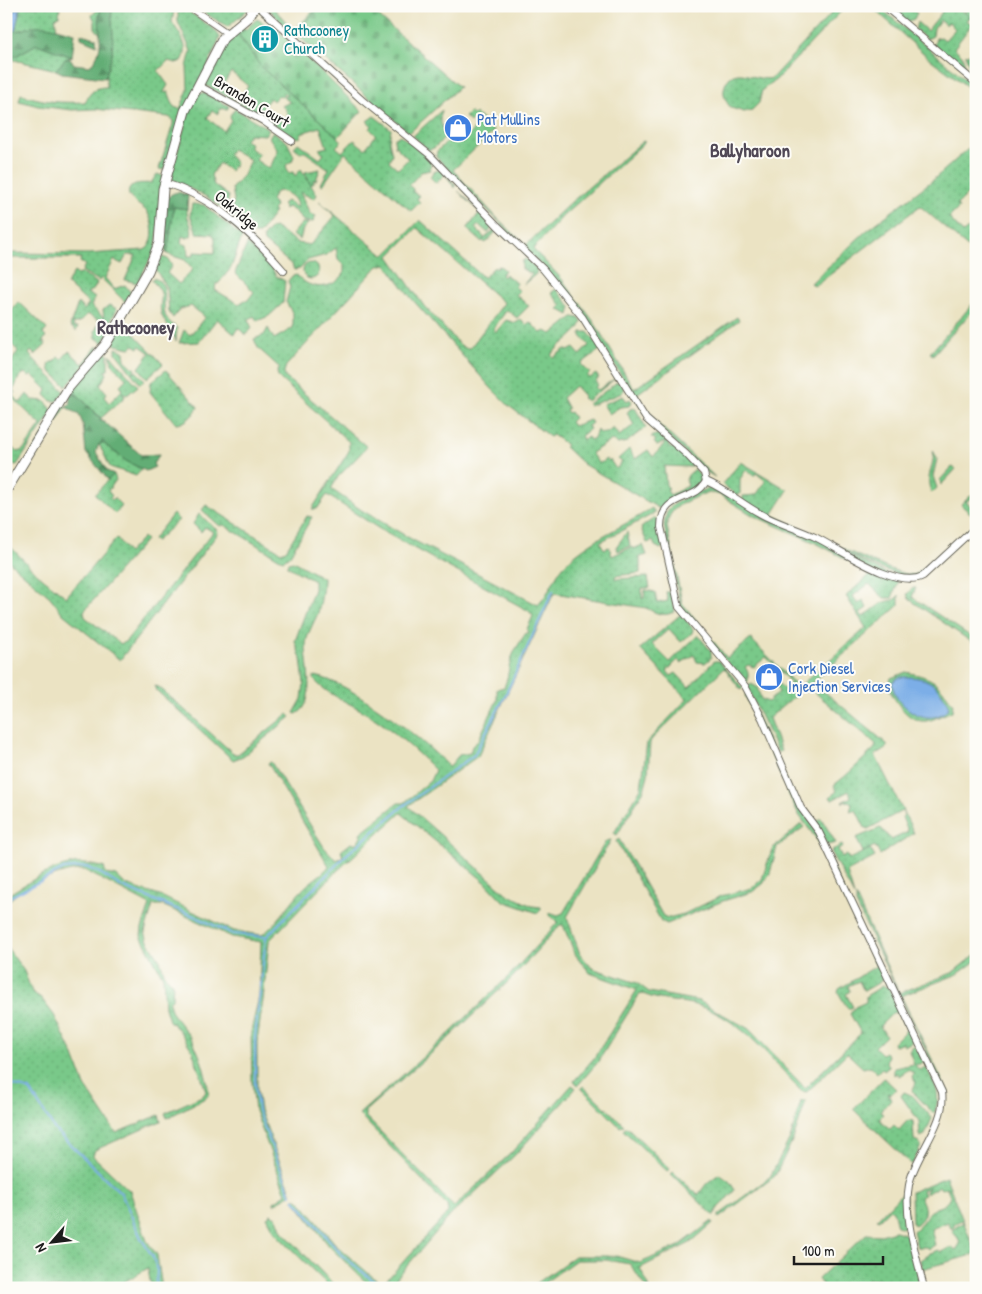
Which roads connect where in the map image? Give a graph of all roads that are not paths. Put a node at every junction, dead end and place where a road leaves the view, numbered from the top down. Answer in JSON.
{"nodes":[{"id":1,"x":188,"y":6,"type":"edge"},
{"id":2,"x":257,"y":6,"type":"edge"},
{"id":3,"x":884,"y":6,"type":"edge"},
{"id":4,"x":226,"y":33,"type":"junction"},
{"id":5,"x":976,"y":83,"type":"edge"},
{"id":6,"x":198,"y":84,"type":"junction"},
{"id":7,"x":292,"y":141,"type":"dead end"},
{"id":8,"x":164,"y":183,"type":"junction"},
{"id":9,"x":284,"y":271,"type":"dead end"},
{"id":10,"x":706,"y":481,"type":"junction"},
{"id":11,"x":6,"y":491,"type":"edge"},
{"id":12,"x":976,"y":527,"type":"edge"},
{"id":13,"x":924,"y":1288,"type":"edge"}],
"edges":[{"from":1,"to":4,"type":"street"},
{"from":2,"to":4,"type":"street"},
{"from":2,"to":10,"type":"street"},
{"from":3,"to":5,"type":"street"},
{"from":4,"to":6,"type":"street"},
{"from":6,"to":7,"type":"street","name":"Brandon Court"},
{"from":6,"to":8,"type":"street"},
{"from":8,"to":9,"type":"street","name":"Oakridge"},
{"from":8,"to":11,"type":"street"},
{"from":10,"to":12,"type":"street"},
{"from":10,"to":13,"type":"street"}]}
